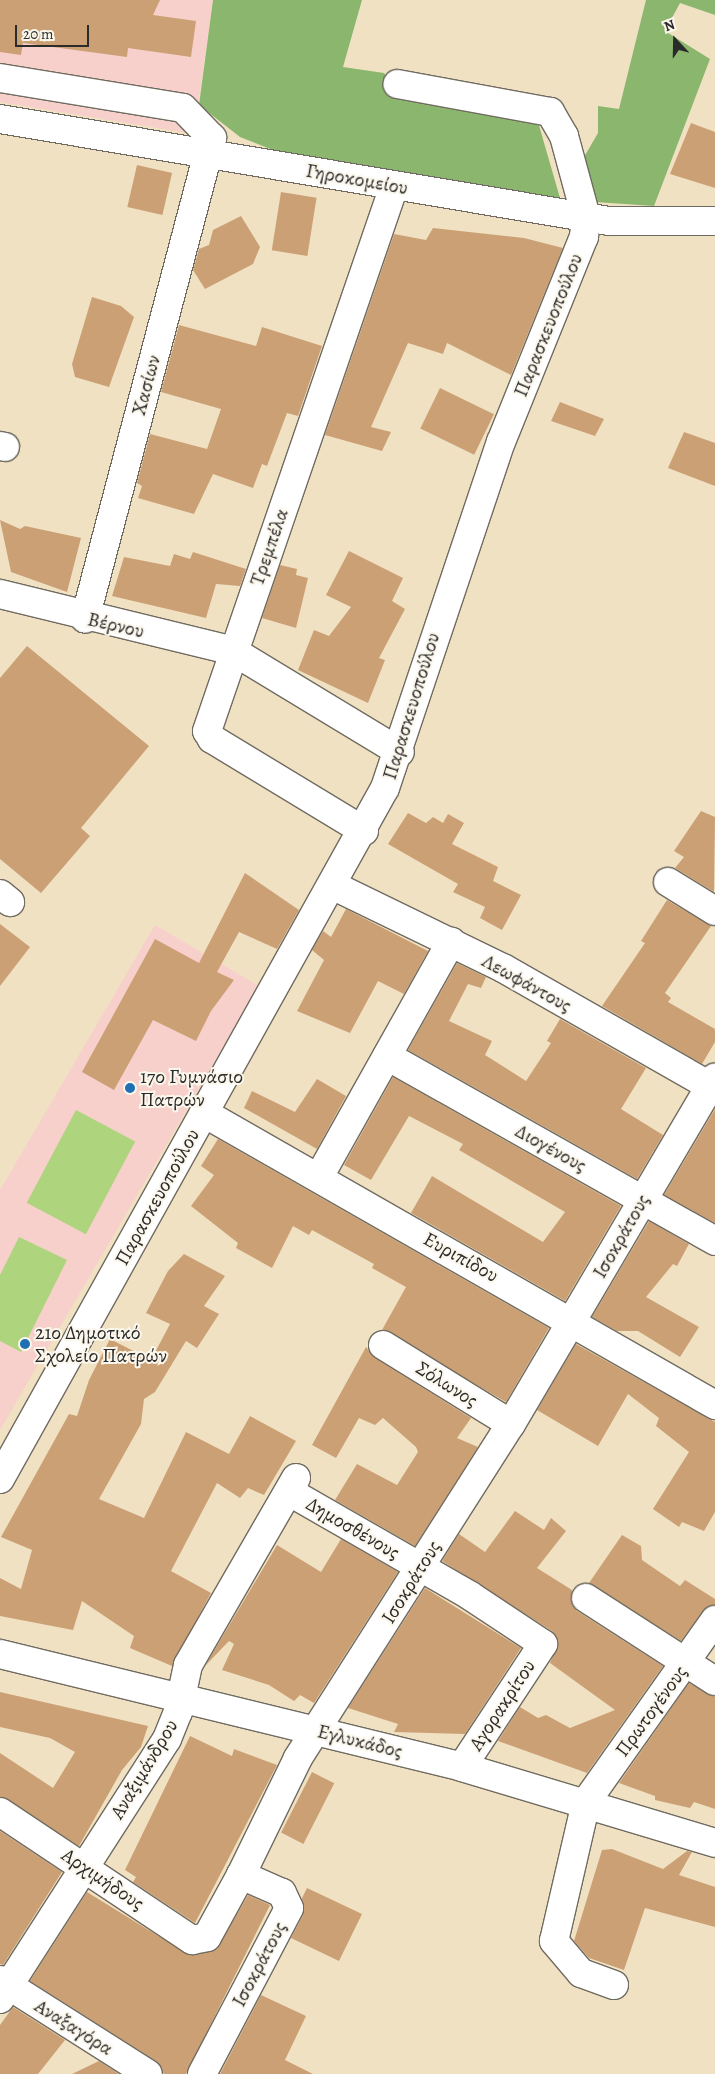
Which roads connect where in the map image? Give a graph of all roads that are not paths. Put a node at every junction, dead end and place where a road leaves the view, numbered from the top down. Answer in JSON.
{"nodes":[{"id":1,"x":0,"y":78,"type":"edge"},
{"id":2,"x":398,"y":84,"type":"dead end"},
{"id":3,"x":0,"y":119,"type":"edge"},
{"id":4,"x":208,"y":153,"type":"junction"},
{"id":5,"x":394,"y":186,"type":"junction"},
{"id":6,"x":586,"y":217,"type":"junction"},
{"id":7,"x":715,"y":222,"type":"edge"},
{"id":8,"x":0,"y":594,"type":"edge"},
{"id":9,"x":85,"y":618,"type":"junction"},
{"id":10,"x":234,"y":651,"type":"junction"},
{"id":11,"x":400,"y":752,"type":"junction"},
{"id":12,"x":364,"y":832,"type":"junction"},
{"id":13,"x":668,"y":882,"type":"dead end"},
{"id":14,"x":334,"y":886,"type":"junction"},
{"id":15,"x":715,"y":911,"type":"edge"},
{"id":16,"x":451,"y":942,"type":"junction"},
{"id":17,"x":388,"y":1056,"type":"junction"},
{"id":18,"x":713,"y":1084,"type":"edge"},
{"id":19,"x":204,"y":1113,"type":"junction"},
{"id":20,"x":319,"y":1177,"type":"junction"},
{"id":21,"x":642,"y":1199,"type":"junction"},
{"id":22,"x":715,"y":1241,"type":"edge"},
{"id":23,"x":573,"y":1320,"type":"junction"},
{"id":24,"x":384,"y":1345,"type":"dead end"},
{"id":25,"x":715,"y":1405,"type":"edge"},
{"id":26,"x":511,"y":1424,"type":"junction"},
{"id":27,"x":0,"y":1479,"type":"edge"},
{"id":28,"x":293,"y":1485,"type":"joint"},
{"id":29,"x":420,"y":1566,"type":"junction"},
{"id":30,"x":586,"y":1598,"type":"dead end"},
{"id":31,"x":715,"y":1620,"type":"edge"},
{"id":32,"x":542,"y":1644,"type":"joint"},
{"id":33,"x":0,"y":1654,"type":"edge"},
{"id":34,"x":686,"y":1663,"type":"junction"},
{"id":35,"x":715,"y":1682,"type":"edge"},
{"id":36,"x":179,"y":1697,"type":"junction"},
{"id":37,"x":314,"y":1730,"type":"junction"},
{"id":38,"x":462,"y":1767,"type":"junction"},
{"id":39,"x":586,"y":1802,"type":"junction"},
{"id":40,"x":0,"y":1812,"type":"edge"},
{"id":41,"x":715,"y":1843,"type":"edge"},
{"id":42,"x":84,"y":1867,"type":"junction"},
{"id":43,"x":241,"y":1875,"type":"junction"},
{"id":44,"x":614,"y":1985,"type":"dead end"},
{"id":45,"x":3,"y":1988,"type":"edge"},
{"id":46,"x":148,"y":2074,"type":"edge"},
{"id":47,"x":202,"y":2074,"type":"edge"}],
"edges":[{"from":1,"to":4,"type":"street"},
{"from":2,"to":6,"type":"street","name":"Παρασκευοπούλου"},
{"from":3,"to":4,"type":"street","name":"Γηροκομείου"},
{"from":4,"to":5,"type":"street","name":"Γηροκομείου"},
{"from":4,"to":9,"type":"street","name":"Χασίων"},
{"from":5,"to":6,"type":"street","name":"Γηροκομείου"},
{"from":5,"to":10,"type":"street","name":"Τρεμπέλα"},
{"from":6,"to":7,"type":"street","name":"Γηροκομείου"},
{"from":6,"to":11,"type":"street","name":"Παρασκευοπούλου"},
{"from":8,"to":9,"type":"street","name":"Βέρνου"},
{"from":9,"to":10,"type":"street","name":"Βέρνου"},
{"from":10,"to":11,"type":"street","name":"Βέρνου"},
{"from":10,"to":12,"type":"street","name":"Τρεμπέλα"},
{"from":11,"to":12,"type":"street","name":"Παρασκευοπούλου"},
{"from":12,"to":14,"type":"street","name":"Παρασκευοπούλου"},
{"from":13,"to":15,"type":"street"},
{"from":14,"to":16,"type":"street","name":"Λεωφάντους"},
{"from":14,"to":19,"type":"street","name":"Παρασκευοπούλου"},
{"from":16,"to":17,"type":"street"},
{"from":16,"to":18,"type":"street","name":"Λεωφάντους"},
{"from":17,"to":20,"type":"street"},
{"from":17,"to":21,"type":"street","name":"Διογένους"},
{"from":18,"to":21,"type":"street","name":"Ισοκράτους"},
{"from":19,"to":20,"type":"street","name":"Ευριπίδου"},
{"from":19,"to":27,"type":"street","name":"Παρασκευοπούλου"},
{"from":20,"to":23,"type":"street","name":"Ευριπίδου"},
{"from":21,"to":22,"type":"street","name":"Διογένους"},
{"from":21,"to":23,"type":"street","name":"Ισοκράτους"},
{"from":23,"to":25,"type":"street","name":"Ευριπίδου"},
{"from":23,"to":26,"type":"street","name":"Ισοκράτους"},
{"from":24,"to":26,"type":"street","name":"Σόλωνος"},
{"from":26,"to":29,"type":"street","name":"Ισοκράτους"},
{"from":28,"to":29,"type":"street","name":"Δημοσθένους"},
{"from":28,"to":36,"type":"street","name":"Αναξιμάνδρου"},
{"from":29,"to":32,"type":"street","name":"Δημοσθένους"},
{"from":29,"to":37,"type":"street","name":"Ισοκράτους"},
{"from":30,"to":34,"type":"street"},
{"from":31,"to":34,"type":"street","name":"Πρωτογένους"},
{"from":32,"to":38,"type":"street","name":"Αγορακρίτου"},
{"from":33,"to":36,"type":"street","name":"Εγλυκάδος"},
{"from":34,"to":35,"type":"street"},
{"from":34,"to":39,"type":"street","name":"Πρωτογένους"},
{"from":36,"to":37,"type":"street","name":"Εγλυκάδος"},
{"from":36,"to":42,"type":"street","name":"Αναξιμάνδρου"},
{"from":37,"to":38,"type":"street","name":"Εγλυκάδος"},
{"from":37,"to":43,"type":"street","name":"Ισοκράτους"},
{"from":38,"to":39,"type":"street","name":"Εγλυκάδος"},
{"from":39,"to":41,"type":"street","name":"Εγλυκάδος"},
{"from":39,"to":44,"type":"street"},
{"from":40,"to":42,"type":"street","name":"Αρχιμήδους"},
{"from":42,"to":43,"type":"street","name":"Αρχιμήδους"},
{"from":42,"to":45,"type":"street","name":"Αναξιμάνδρου"},
{"from":43,"to":47,"type":"street","name":"Ισοκράτους"},
{"from":45,"to":46,"type":"street","name":"Αναξαγόρα"}]}
